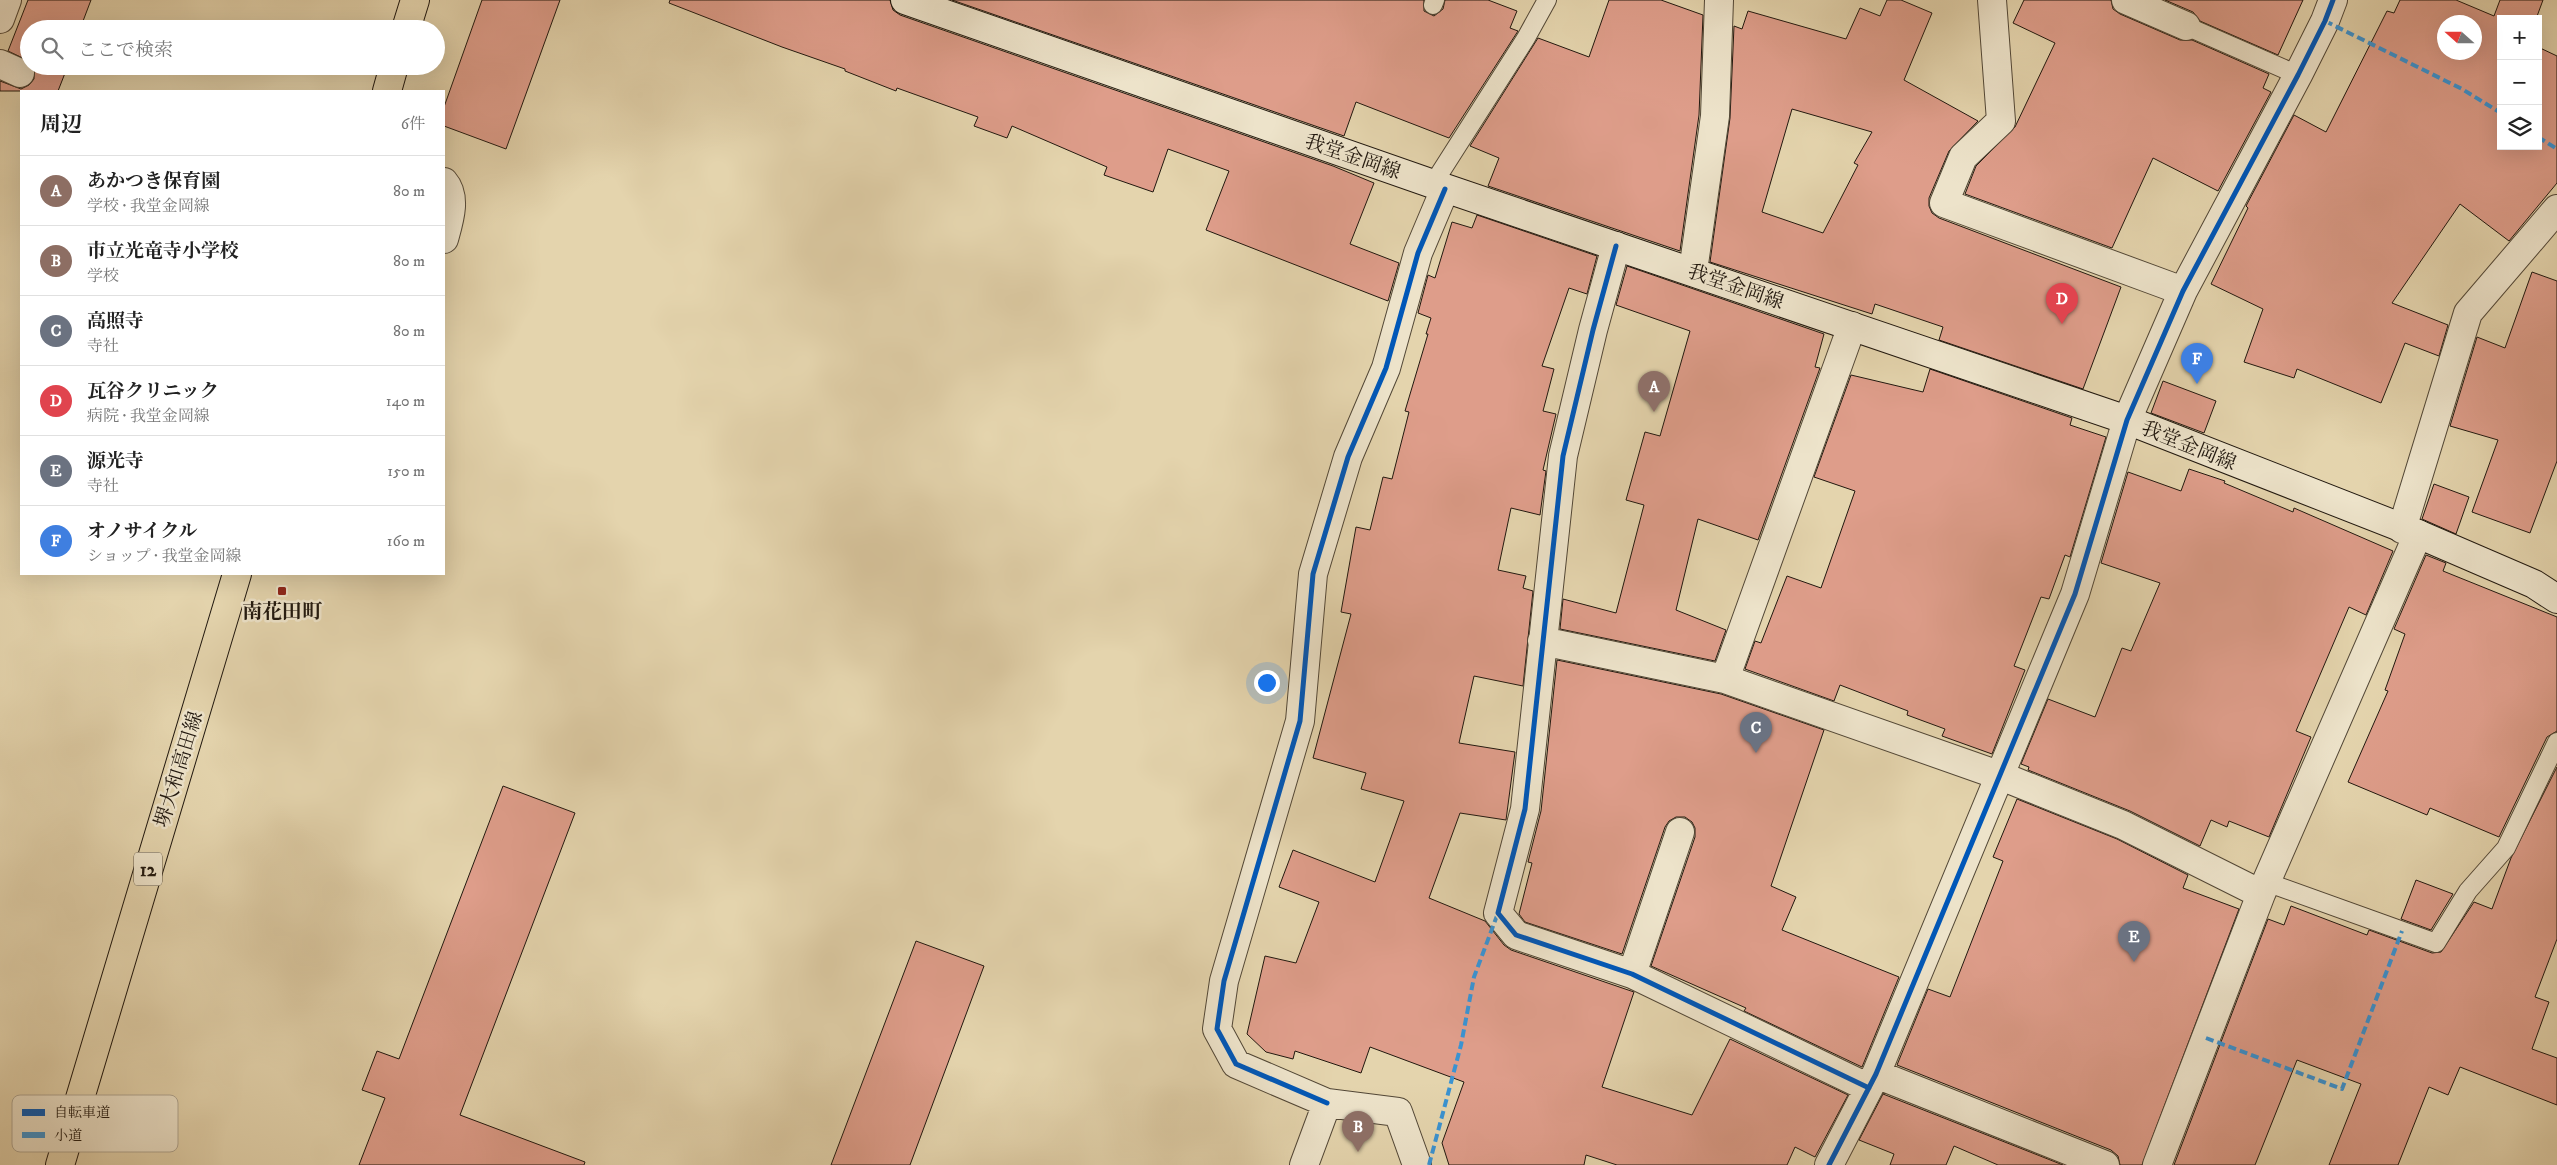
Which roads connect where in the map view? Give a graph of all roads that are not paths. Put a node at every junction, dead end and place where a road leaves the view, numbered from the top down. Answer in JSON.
{"nodes":[{"id":1,"x":7,"y":0,"type":"edge"},
{"id":2,"x":415,"y":0,"type":"edge"},
{"id":3,"x":905,"y":0,"type":"edge"},
{"id":4,"x":1547,"y":0,"type":"edge"},
{"id":5,"x":1719,"y":0,"type":"edge"},
{"id":6,"x":1992,"y":0,"type":"edge"},
{"id":7,"x":2126,"y":0,"type":"edge"},
{"id":8,"x":2332,"y":0,"type":"edge"},
{"id":9,"x":0,"y":20,"type":"edge"},
{"id":10,"x":409,"y":20,"type":"edge"},
{"id":11,"x":2186,"y":26,"type":"joint"},
{"id":12,"x":391,"y":75,"type":"edge"},
{"id":13,"x":2298,"y":75,"type":"junction"},
{"id":14,"x":387,"y":90,"type":"edge"},
{"id":15,"x":445,"y":183,"type":"edge"},
{"id":16,"x":1439,"y":186,"type":"junction"},
{"id":17,"x":2557,"y":209,"type":"edge"},
{"id":18,"x":445,"y":236,"type":"edge"},
{"id":19,"x":1616,"y":246,"type":"junction"},
{"id":20,"x":1693,"y":271,"type":"junction"},
{"id":21,"x":2183,"y":291,"type":"junction"},
{"id":22,"x":1852,"y":326,"type":"junction"},
{"id":23,"x":2127,"y":420,"type":"junction"},
{"id":24,"x":2410,"y":532,"type":"junction"},
{"id":25,"x":236,"y":575,"type":"edge"},
{"id":26,"x":2557,"y":599,"type":"edge"},
{"id":27,"x":1542,"y":641,"type":"junction"},
{"id":28,"x":1725,"y":679,"type":"junction"},
{"id":29,"x":2557,"y":742,"type":"edge"},
{"id":30,"x":2001,"y":776,"type":"junction"},
{"id":31,"x":1680,"y":832,"type":"dead end"},
{"id":32,"x":2264,"y":888,"type":"junction"},
{"id":33,"x":1632,"y":974,"type":"junction"},
{"id":34,"x":1872,"y":1081,"type":"junction"},
{"id":35,"x":81,"y":1095,"type":"edge"},
{"id":36,"x":1327,"y":1103,"type":"junction"},
{"id":37,"x":64,"y":1152,"type":"edge"},
{"id":38,"x":60,"y":1165,"type":"edge"},
{"id":39,"x":1304,"y":1165,"type":"edge"},
{"id":40,"x":1417,"y":1165,"type":"edge"},
{"id":41,"x":1830,"y":1165,"type":"edge"},
{"id":42,"x":2105,"y":1165,"type":"edge"},
{"id":43,"x":2157,"y":1165,"type":"edge"}],
"edges":[{"from":1,"to":9,"type":"street"},
{"from":2,"to":10,"type":"main road"},
{"from":3,"to":16,"type":"street","name":"我堂金岡線"},
{"from":4,"to":16,"type":"lane"},
{"from":5,"to":20,"type":"street"},
{"from":6,"to":21,"type":"street"},
{"from":7,"to":11,"type":"street"},
{"from":8,"to":13,"type":"street"},
{"from":11,"to":13,"type":"lane"},
{"from":12,"to":14,"type":"main road"},
{"from":13,"to":21,"type":"street"},
{"from":15,"to":18,"type":"street"},
{"from":16,"to":19,"type":"street","name":"我堂金岡線"},
{"from":16,"to":36,"type":"street"},
{"from":17,"to":24,"type":"street"},
{"from":19,"to":20,"type":"street","name":"我堂金岡線"},
{"from":19,"to":27,"type":"street"},
{"from":20,"to":22,"type":"street","name":"我堂金岡線"},
{"from":21,"to":23,"type":"street"},
{"from":22,"to":23,"type":"street","name":"我堂金岡線"},
{"from":22,"to":28,"type":"street"},
{"from":23,"to":24,"type":"street","name":"我堂金岡線"},
{"from":23,"to":30,"type":"street"},
{"from":24,"to":26,"type":"street","name":"我堂金岡線"},
{"from":24,"to":32,"type":"street"},
{"from":25,"to":35,"type":"main road","name":"堺大和高田線","number":"12"},
{"from":27,"to":28,"type":"street"},
{"from":27,"to":33,"type":"street"},
{"from":28,"to":30,"type":"street"},
{"from":29,"to":32,"type":"lane"},
{"from":30,"to":32,"type":"street"},
{"from":30,"to":34,"type":"street"},
{"from":31,"to":33,"type":"street"},
{"from":32,"to":43,"type":"street"},
{"from":33,"to":34,"type":"street"},
{"from":34,"to":41,"type":"street"},
{"from":34,"to":42,"type":"street"},
{"from":36,"to":39,"type":"street"},
{"from":36,"to":40,"type":"street"},
{"from":37,"to":38,"type":"main road","name":"堺大和高田線","number":"12"}]}
